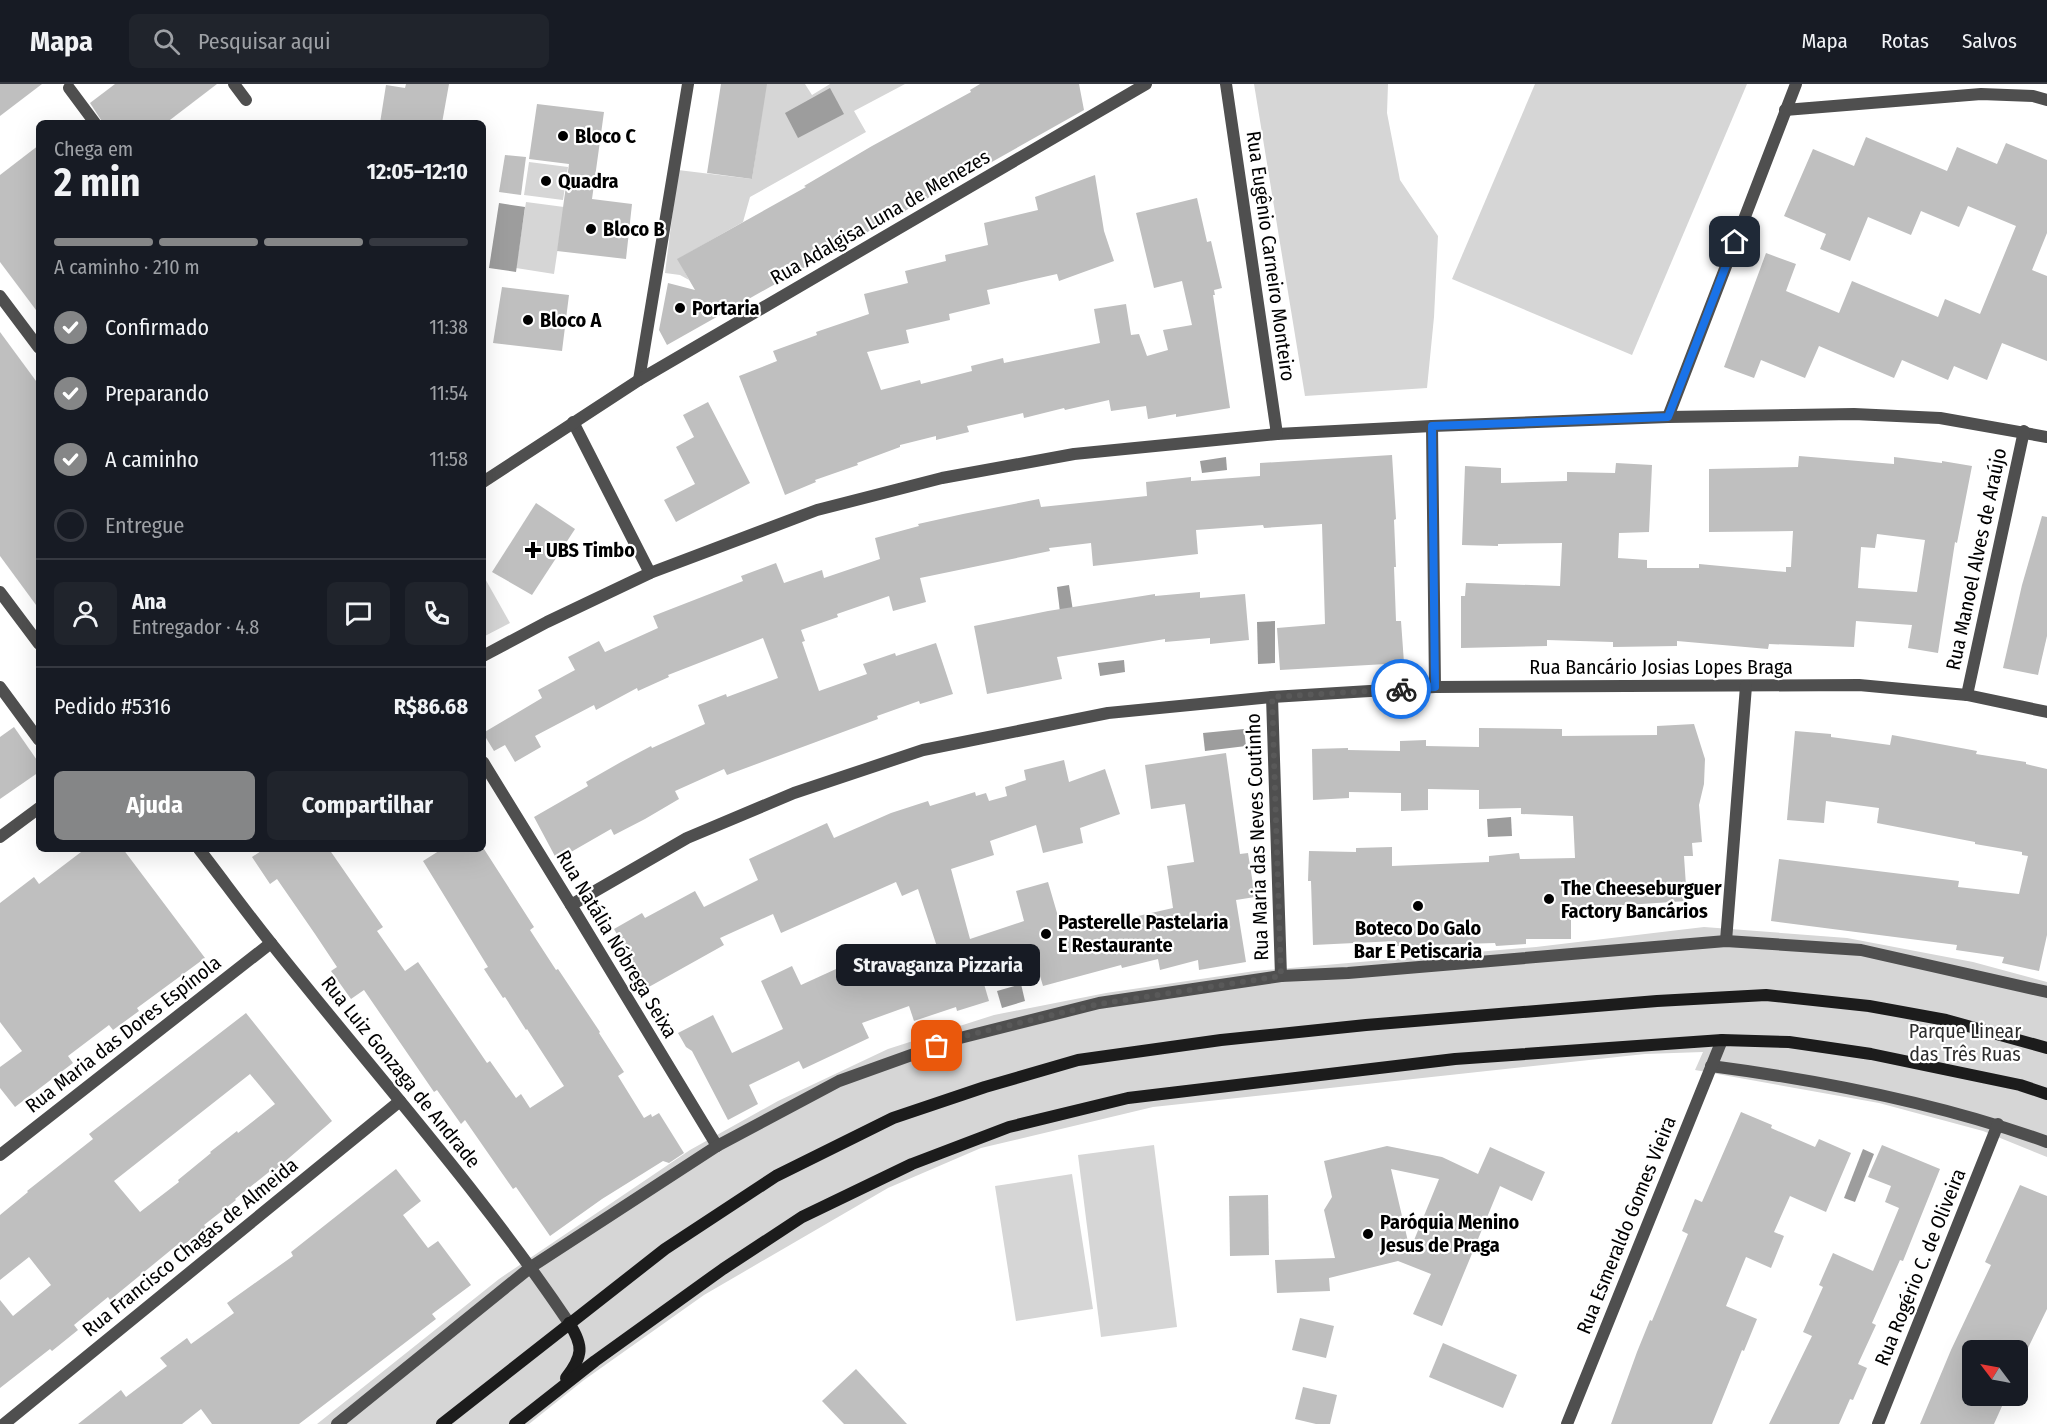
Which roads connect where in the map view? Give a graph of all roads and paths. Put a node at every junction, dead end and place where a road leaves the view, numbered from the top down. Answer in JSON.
{"nodes":[{"id":1,"x":234,"y":84,"type":"edge"},
{"id":2,"x":688,"y":84,"type":"edge"},
{"id":3,"x":1146,"y":84,"type":"edge"},
{"id":4,"x":1226,"y":84,"type":"edge"},
{"id":5,"x":1796,"y":84,"type":"edge"},
{"id":6,"x":69,"y":88,"type":"dead end"},
{"id":7,"x":246,"y":100,"type":"dead end"},
{"id":8,"x":2047,"y":100,"type":"edge"},
{"id":9,"x":1785,"y":110,"type":"junction"},
{"id":10,"x":93,"y":120,"type":"edge"},
{"id":11,"x":0,"y":296,"type":"edge"},
{"id":12,"x":36,"y":344,"type":"edge"},
{"id":13,"x":639,"y":380,"type":"junction"},
{"id":14,"x":1668,"y":417,"type":"junction"},
{"id":15,"x":573,"y":422,"type":"junction"},
{"id":16,"x":1432,"y":426,"type":"junction"},
{"id":17,"x":2024,"y":431,"type":"junction"},
{"id":18,"x":1277,"y":434,"type":"junction"},
{"id":19,"x":2047,"y":436,"type":"edge"},
{"id":20,"x":486,"y":480,"type":"edge"},
{"id":21,"x":650,"y":573,"type":"junction"},
{"id":22,"x":0,"y":592,"type":"edge"},
{"id":23,"x":36,"y":640,"type":"edge"},
{"id":24,"x":486,"y":654,"type":"edge"},
{"id":25,"x":1746,"y":686,"type":"junction"},
{"id":26,"x":1435,"y":687,"type":"junction"},
{"id":27,"x":1,"y":690,"type":"edge"},
{"id":28,"x":1967,"y":695,"type":"junction"},
{"id":29,"x":1272,"y":697,"type":"junction"},
{"id":30,"x":2047,"y":712,"type":"edge"},
{"id":31,"x":36,"y":736,"type":"edge"},
{"id":32,"x":486,"y":767,"type":"edge"},
{"id":33,"x":36,"y":810,"type":"edge"},
{"id":34,"x":0,"y":837,"type":"edge"},
{"id":35,"x":201,"y":852,"type":"edge"},
{"id":36,"x":571,"y":905,"type":"junction"},
{"id":37,"x":1726,"y":941,"type":"junction"},
{"id":38,"x":271,"y":943,"type":"junction"},
{"id":39,"x":1281,"y":976,"type":"junction"},
{"id":40,"x":2047,"y":992,"type":"edge"},
{"id":41,"x":1722,"y":1040,"type":"junction"},
{"id":42,"x":2047,"y":1048,"type":"edge"},
{"id":43,"x":1711,"y":1066,"type":"junction"},
{"id":44,"x":2047,"y":1094,"type":"edge"},
{"id":45,"x":400,"y":1101,"type":"junction"},
{"id":46,"x":1998,"y":1124,"type":"junction"},
{"id":47,"x":2047,"y":1142,"type":"edge"},
{"id":48,"x":717,"y":1146,"type":"junction"},
{"id":49,"x":0,"y":1155,"type":"edge"},
{"id":50,"x":531,"y":1267,"type":"junction"},
{"id":51,"x":569,"y":1323,"type":"junction"},
{"id":52,"x":556,"y":1390,"type":"junction"},
{"id":53,"x":4,"y":1424,"type":"edge"},
{"id":54,"x":337,"y":1424,"type":"edge"},
{"id":55,"x":442,"y":1424,"type":"edge"},
{"id":56,"x":515,"y":1424,"type":"edge"},
{"id":57,"x":1567,"y":1424,"type":"edge"},
{"id":58,"x":1878,"y":1424,"type":"edge"}],
"edges":[{"from":1,"to":7,"type":"street"},
{"from":2,"to":13,"type":"street"},
{"from":3,"to":13,"type":"street","name":"Rua Adalgisa Luna de Menezes"},
{"from":4,"to":18,"type":"street","name":"Rua Eugênio Carneiro Monteiro"},
{"from":5,"to":9,"type":"street"},
{"from":6,"to":10,"type":"street"},
{"from":8,"to":9,"type":"street"},
{"from":9,"to":14,"type":"street"},
{"from":11,"to":12,"type":"street"},
{"from":13,"to":15,"type":"street","name":"Rua Adalgisa Luna de Menezes"},
{"from":14,"to":16,"type":"street"},
{"from":14,"to":17,"type":"street"},
{"from":15,"to":20,"type":"street","name":"Rua Adalgisa Luna de Menezes"},
{"from":15,"to":21,"type":"street"},
{"from":16,"to":18,"type":"street"},
{"from":16,"to":26,"type":"street"},
{"from":17,"to":19,"type":"street"},
{"from":17,"to":28,"type":"street","name":"Rua Manoel Alves de Araújo"},
{"from":18,"to":21,"type":"street"},
{"from":21,"to":24,"type":"street"},
{"from":22,"to":23,"type":"street"},
{"from":25,"to":26,"type":"street","name":"Rua Bancário Josias Lopes Braga"},
{"from":25,"to":28,"type":"street","name":"Rua Bancário Josias Lopes Braga"},
{"from":25,"to":37,"type":"street"},
{"from":26,"to":29,"type":"street","name":"Rua Bancário Josias Lopes Braga"},
{"from":27,"to":31,"type":"street"},
{"from":28,"to":30,"type":"street","name":"Rua Bancário Josias Lopes Braga"},
{"from":29,"to":36,"type":"street","name":"Rua Bancário Josias Lopes Braga"},
{"from":29,"to":39,"type":"street","name":"Rua Maria das Neves Coutinho"},
{"from":32,"to":36,"type":"street","name":"Rua Natália Nóbrega Seixa"},
{"from":33,"to":34,"type":"street"},
{"from":35,"to":38,"type":"street","name":"Rua Luiz Gonzaga de Andrade"},
{"from":36,"to":48,"type":"street","name":"Rua Natália Nóbrega Seixa"},
{"from":37,"to":39,"type":"street"},
{"from":37,"to":40,"type":"street"},
{"from":38,"to":45,"type":"street","name":"Rua Luiz Gonzaga de Andrade"},
{"from":38,"to":49,"type":"street","name":"Rua Maria das Dores Espínola"},
{"from":39,"to":48,"type":"street"},
{"from":41,"to":43,"type":"street","name":"Rua Esmeraldo Gomes Vieira"},
{"from":41,"to":44,"type":"main road"},
{"from":41,"to":52,"type":"main road"},
{"from":42,"to":51,"type":"main road"},
{"from":43,"to":46,"type":"street"},
{"from":43,"to":57,"type":"street","name":"Rua Esmeraldo Gomes Vieira"},
{"from":45,"to":50,"type":"street","name":"Rua Luiz Gonzaga de Andrade"},
{"from":45,"to":53,"type":"street","name":"Rua Francisco Chagas de Almeida"},
{"from":46,"to":47,"type":"street"},
{"from":46,"to":58,"type":"street","name":"Rua Rogério C. de Oliveira"},
{"from":48,"to":50,"type":"street"},
{"from":50,"to":51,"type":"street","name":"Rua Luiz Gonzaga de Andrade"},
{"from":50,"to":54,"type":"street"},
{"from":51,"to":52,"type":"main road"},
{"from":51,"to":55,"type":"main road"},
{"from":52,"to":56,"type":"main road"}]}
